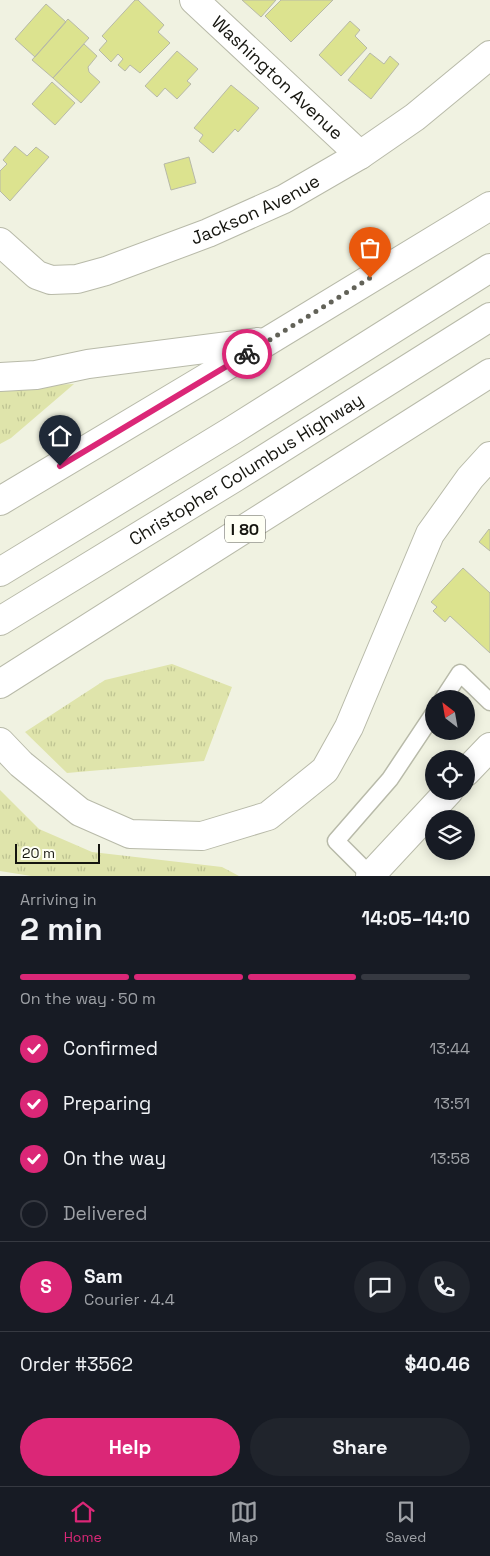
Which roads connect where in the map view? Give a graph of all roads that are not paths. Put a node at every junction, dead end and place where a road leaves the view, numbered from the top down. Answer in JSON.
{"nodes":[{"id":1,"x":194,"y":0,"type":"edge"},
{"id":2,"x":490,"y":55,"type":"edge"},
{"id":3,"x":360,"y":155,"type":"junction"},
{"id":4,"x":490,"y":206,"type":"edge"},
{"id":5,"x":0,"y":242,"type":"edge"},
{"id":6,"x":490,"y":268,"type":"edge"},
{"id":7,"x":490,"y":317,"type":"edge"},
{"id":8,"x":268,"y":341,"type":"junction"},
{"id":9,"x":490,"y":373,"type":"edge"},
{"id":10,"x":0,"y":377,"type":"edge"},
{"id":11,"x":490,"y":456,"type":"edge"},
{"id":12,"x":0,"y":501,"type":"edge"},
{"id":13,"x":0,"y":572,"type":"edge"},
{"id":14,"x":0,"y":622,"type":"edge"},
{"id":15,"x":0,"y":684,"type":"edge"},
{"id":16,"x":449,"y":690,"type":"edge"},
{"id":17,"x":490,"y":702,"type":"edge"},
{"id":18,"x":425,"y":726,"type":"edge"},
{"id":19,"x":0,"y":742,"type":"edge"},
{"id":20,"x":490,"y":747,"type":"edge"},
{"id":21,"x":475,"y":763,"type":"edge"},
{"id":22,"x":440,"y":800,"type":"edge"},
{"id":23,"x":370,"y":876,"type":"edge"}],
"edges":[{"from":1,"to":3,"type":"main road","name":"Washington Avenue"},
{"from":2,"to":3,"type":"main road","name":"Jackson Avenue"},
{"from":3,"to":5,"type":"main road","name":"Jackson Avenue"},
{"from":4,"to":8,"type":"main road"},
{"from":6,"to":13,"type":"main road"},
{"from":7,"to":14,"type":"main road","name":"Christopher Columbus Highway"},
{"from":8,"to":10,"type":"main road"},
{"from":8,"to":12,"type":"main road"},
{"from":9,"to":15,"type":"main road","number":"I 80"},
{"from":11,"to":19,"type":"main road"},
{"from":16,"to":17,"type":"lane"},
{"from":18,"to":23,"type":"lane"},
{"from":20,"to":21,"type":"main road"},
{"from":22,"to":23,"type":"main road"}]}
